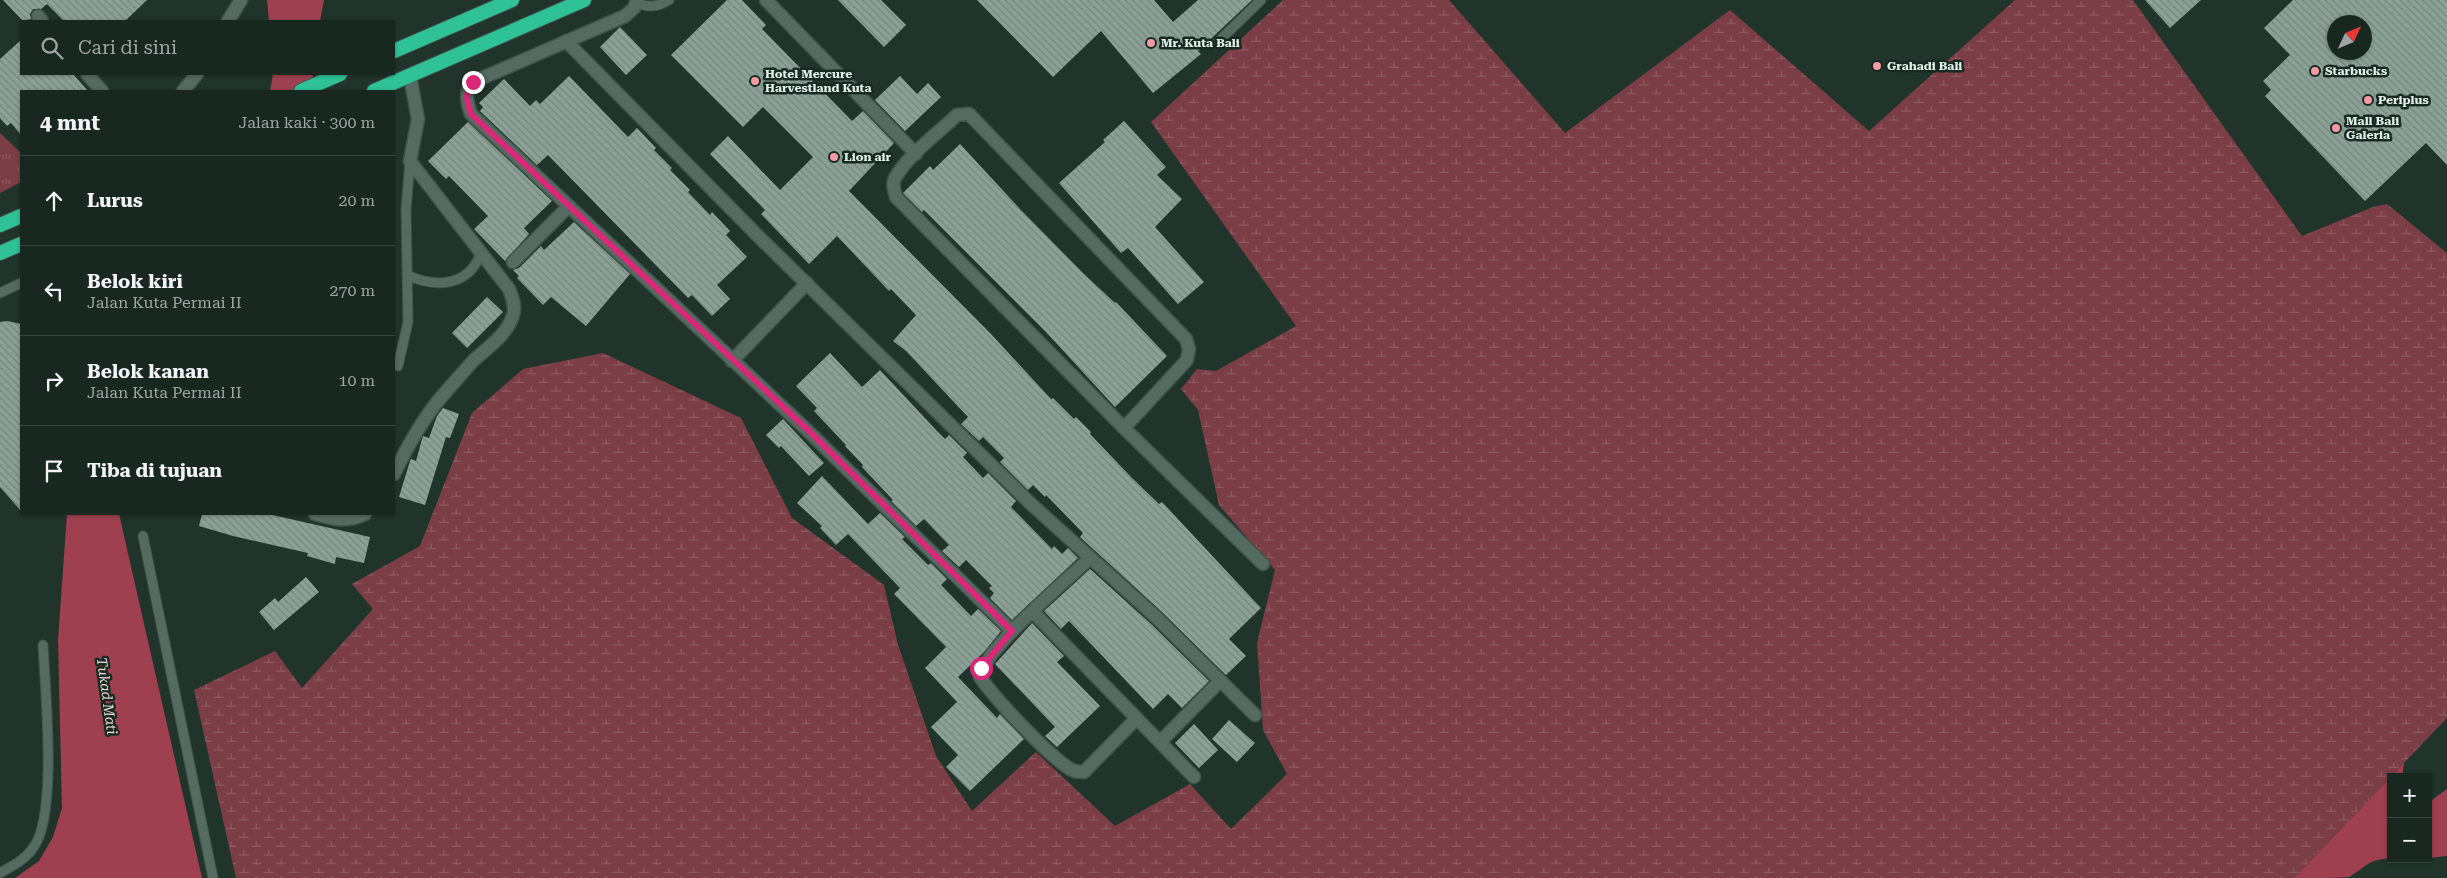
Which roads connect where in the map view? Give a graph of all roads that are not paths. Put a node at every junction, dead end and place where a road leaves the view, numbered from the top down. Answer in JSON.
{"nodes":[{"id":1,"x":241,"y":0,"type":"edge"},
{"id":2,"x":512,"y":0,"type":"edge"},
{"id":3,"x":584,"y":0,"type":"edge"},
{"id":4,"x":669,"y":0,"type":"edge"},
{"id":5,"x":766,"y":0,"type":"edge"},
{"id":6,"x":1261,"y":0,"type":"edge"},
{"id":7,"x":637,"y":1,"type":"edge"},
{"id":8,"x":229,"y":20,"type":"edge"},
{"id":9,"x":566,"y":41,"type":"junction"},
{"id":10,"x":1216,"y":44,"type":"dead end"},
{"id":11,"x":395,"y":51,"type":"edge"},
{"id":12,"x":88,"y":75,"type":"edge"},
{"id":13,"x":196,"y":75,"type":"edge"},
{"id":14,"x":338,"y":75,"type":"edge"},
{"id":15,"x":410,"y":76,"type":"junction"},
{"id":16,"x":101,"y":90,"type":"edge"},
{"id":17,"x":184,"y":90,"type":"edge"},
{"id":18,"x":303,"y":90,"type":"edge"},
{"id":19,"x":376,"y":90,"type":"edge"},
{"id":20,"x":916,"y":154,"type":"junction"},
{"id":21,"x":410,"y":161,"type":"junction"},
{"id":22,"x":570,"y":206,"type":"junction"},
{"id":23,"x":20,"y":216,"type":"edge"},
{"id":24,"x":0,"y":225,"type":"edge"},
{"id":25,"x":20,"y":244,"type":"edge"},
{"id":26,"x":0,"y":253,"type":"edge"},
{"id":27,"x":481,"y":253,"type":"junction"},
{"id":28,"x":513,"y":262,"type":"dead end"},
{"id":29,"x":409,"y":276,"type":"junction"},
{"id":30,"x":20,"y":283,"type":"edge"},
{"id":31,"x":806,"y":283,"type":"junction"},
{"id":32,"x":0,"y":293,"type":"edge"},
{"id":33,"x":732,"y":361,"type":"junction"},
{"id":34,"x":398,"y":366,"type":"dead end"},
{"id":35,"x":1124,"y":428,"type":"junction"},
{"id":36,"x":395,"y":472,"type":"edge"},
{"id":37,"x":318,"y":515,"type":"edge"},
{"id":38,"x":362,"y":515,"type":"edge"},
{"id":39,"x":143,"y":536,"type":"dead end"},
{"id":40,"x":1090,"y":558,"type":"junction"},
{"id":41,"x":1263,"y":564,"type":"dead end"},
{"id":42,"x":1033,"y":612,"type":"junction"},
{"id":43,"x":1012,"y":631,"type":"junction"},
{"id":44,"x":43,"y":645,"type":"dead end"},
{"id":45,"x":1220,"y":681,"type":"junction"},
{"id":46,"x":1255,"y":715,"type":"dead end"},
{"id":47,"x":1136,"y":719,"type":"junction"},
{"id":48,"x":1160,"y":742,"type":"junction"},
{"id":49,"x":1194,"y":777,"type":"dead end"},
{"id":50,"x":0,"y":873,"type":"edge"},
{"id":51,"x":213,"y":878,"type":"edge"}],
"edges":[{"from":1,"to":8,"type":"street"},
{"from":2,"to":11,"type":"highway"},
{"from":3,"to":15,"type":"highway"},
{"from":4,"to":7,"type":"lane"},
{"from":5,"to":20,"type":"street"},
{"from":6,"to":10,"type":"lane"},
{"from":7,"to":9,"type":"street"},
{"from":9,"to":22,"type":"street"},
{"from":9,"to":31,"type":"street"},
{"from":12,"to":16,"type":"street"},
{"from":13,"to":17,"type":"street"},
{"from":14,"to":18,"type":"highway"},
{"from":15,"to":19,"type":"highway"},
{"from":15,"to":21,"type":"street"},
{"from":20,"to":35,"type":"street"},
{"from":20,"to":35,"type":"street"},
{"from":21,"to":27,"type":"street"},
{"from":21,"to":29,"type":"lane"},
{"from":22,"to":28,"type":"street"},
{"from":22,"to":33,"type":"street"},
{"from":23,"to":24,"type":"highway"},
{"from":25,"to":26,"type":"highway"},
{"from":27,"to":29,"type":"lane"},
{"from":27,"to":36,"type":"street"},
{"from":29,"to":34,"type":"lane"},
{"from":30,"to":32,"type":"lane"},
{"from":31,"to":33,"type":"street"},
{"from":31,"to":40,"type":"street"},
{"from":33,"to":43,"type":"street"},
{"from":35,"to":41,"type":"street"},
{"from":37,"to":38,"type":"street"},
{"from":39,"to":51,"type":"lane"},
{"from":40,"to":42,"type":"street"},
{"from":40,"to":45,"type":"street"},
{"from":42,"to":43,"type":"street"},
{"from":42,"to":47,"type":"street"},
{"from":43,"to":47,"type":"street"},
{"from":44,"to":50,"type":"lane"},
{"from":45,"to":46,"type":"street"},
{"from":45,"to":48,"type":"street"},
{"from":47,"to":48,"type":"street"},
{"from":48,"to":49,"type":"street"}]}
